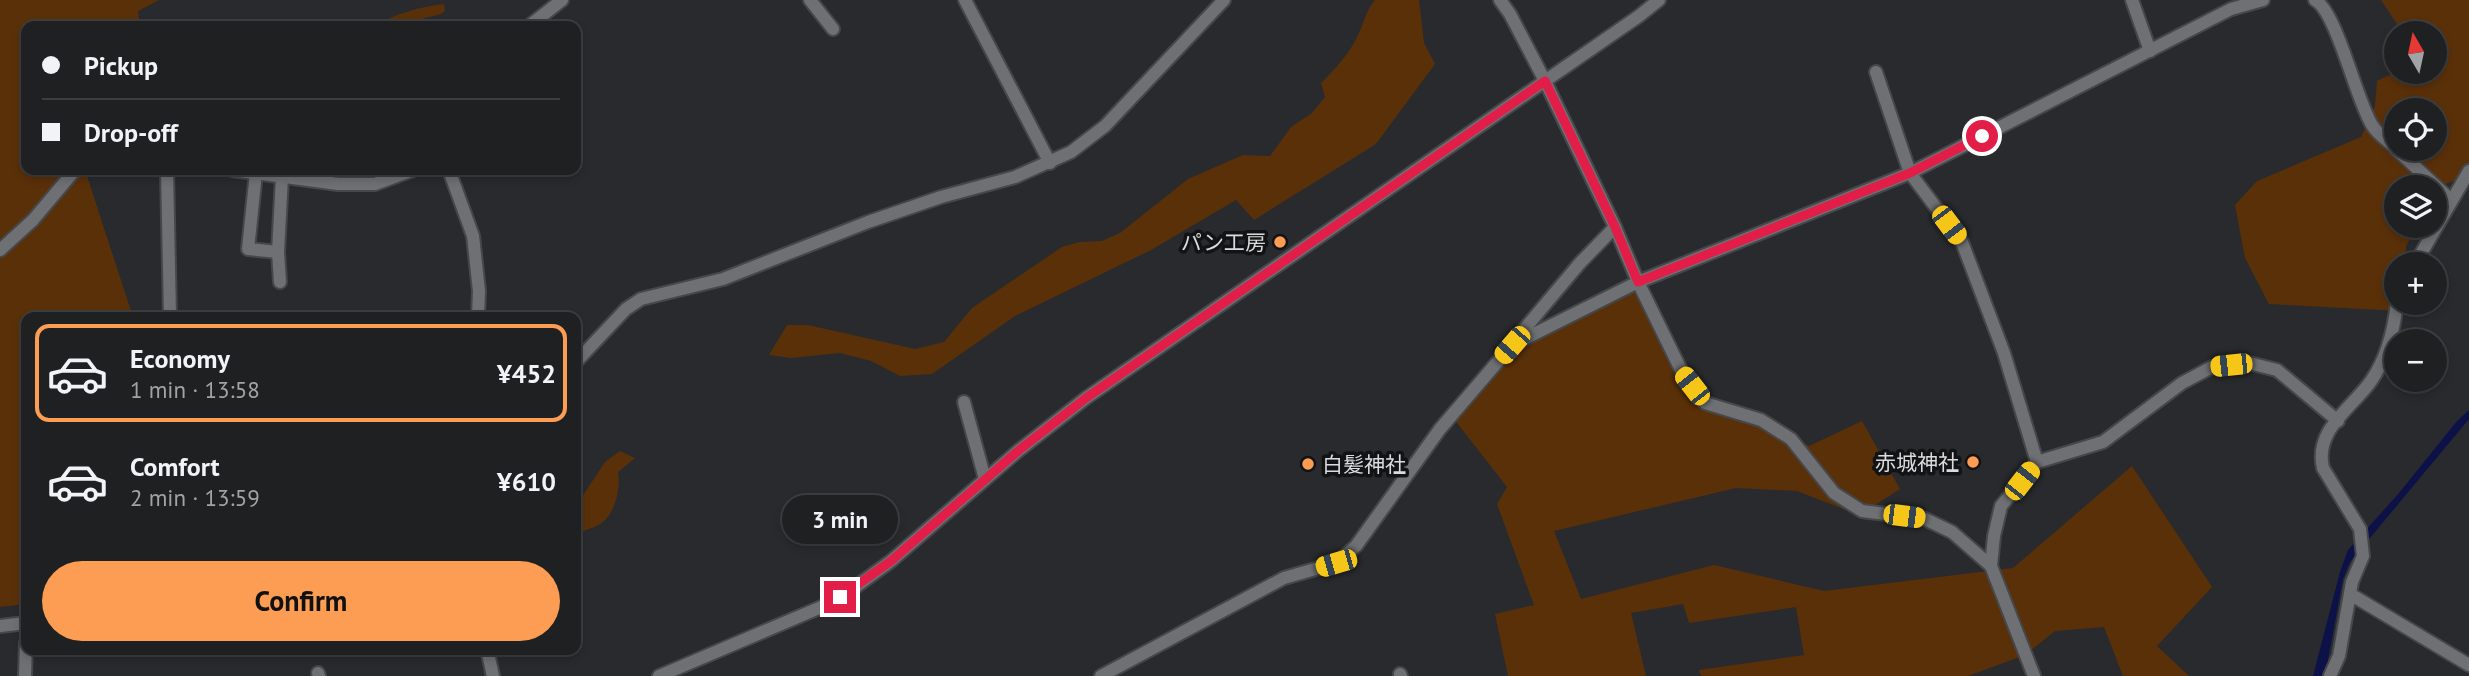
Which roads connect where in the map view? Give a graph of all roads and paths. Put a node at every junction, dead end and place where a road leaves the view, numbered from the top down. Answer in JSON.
{"nodes":[{"id":1,"x":562,"y":0,"type":"edge"},
{"id":2,"x":810,"y":0,"type":"edge"},
{"id":3,"x":965,"y":0,"type":"edge"},
{"id":4,"x":1224,"y":0,"type":"edge"},
{"id":5,"x":1500,"y":0,"type":"edge"},
{"id":6,"x":1518,"y":0,"type":"edge"},
{"id":7,"x":1659,"y":0,"type":"edge"},
{"id":8,"x":2132,"y":0,"type":"edge"},
{"id":9,"x":2263,"y":0,"type":"edge"},
{"id":10,"x":2315,"y":0,"type":"edge"},
{"id":11,"x":1510,"y":14,"type":"junction"},
{"id":12,"x":536,"y":21,"type":"edge"},
{"id":13,"x":833,"y":29,"type":"dead end"},
{"id":14,"x":2150,"y":51,"type":"junction"},
{"id":15,"x":1876,"y":72,"type":"dead end"},
{"id":16,"x":1545,"y":81,"type":"junction"},
{"id":17,"x":2384,"y":138,"type":"edge"},
{"id":18,"x":2409,"y":161,"type":"edge"},
{"id":19,"x":1050,"y":163,"type":"junction"},
{"id":20,"x":2469,"y":171,"type":"edge"},
{"id":21,"x":1910,"y":173,"type":"junction"},
{"id":22,"x":71,"y":175,"type":"edge"},
{"id":23,"x":167,"y":175,"type":"edge"},
{"id":24,"x":261,"y":175,"type":"edge"},
{"id":25,"x":274,"y":175,"type":"edge"},
{"id":26,"x":399,"y":175,"type":"edge"},
{"id":27,"x":452,"y":175,"type":"edge"},
{"id":28,"x":282,"y":177,"type":"junction"},
{"id":29,"x":2451,"y":200,"type":"junction"},
{"id":30,"x":1615,"y":227,"type":"junction"},
{"id":31,"x":0,"y":250,"type":"edge"},
{"id":32,"x":278,"y":251,"type":"junction"},
{"id":33,"x":2423,"y":252,"type":"edge"},
{"id":34,"x":280,"y":282,"type":"dead end"},
{"id":35,"x":1638,"y":282,"type":"junction"},
{"id":36,"x":170,"y":312,"type":"edge"},
{"id":37,"x":478,"y":312,"type":"edge"},
{"id":38,"x":2396,"y":315,"type":"edge"},
{"id":39,"x":1512,"y":345,"type":"junction"},
{"id":40,"x":581,"y":357,"type":"edge"},
{"id":41,"x":964,"y":402,"type":"dead end"},
{"id":42,"x":2338,"y":421,"type":"junction"},
{"id":43,"x":2037,"y":462,"type":"junction"},
{"id":44,"x":985,"y":479,"type":"junction"},
{"id":45,"x":1992,"y":566,"type":"junction"},
{"id":46,"x":2350,"y":594,"type":"junction"},
{"id":47,"x":21,"y":624,"type":"edge"},
{"id":48,"x":0,"y":626,"type":"edge"},
{"id":49,"x":26,"y":655,"type":"edge"},
{"id":50,"x":488,"y":655,"type":"edge"},
{"id":51,"x":2469,"y":665,"type":"edge"},
{"id":52,"x":25,"y":676,"type":"edge"},
{"id":53,"x":493,"y":676,"type":"edge"},
{"id":54,"x":659,"y":676,"type":"edge"},
{"id":55,"x":1101,"y":676,"type":"edge"},
{"id":56,"x":2034,"y":676,"type":"edge"},
{"id":57,"x":2330,"y":676,"type":"edge"}],
"edges":[{"from":1,"to":12,"type":"street"},
{"from":2,"to":13,"type":"street"},
{"from":3,"to":19,"type":"street"},
{"from":4,"to":19,"type":"street"},
{"from":5,"to":11,"type":"street"},
{"from":6,"to":11,"type":"street"},
{"from":7,"to":16,"type":"street"},
{"from":8,"to":14,"type":"street"},
{"from":9,"to":14,"type":"street"},
{"from":10,"to":17,"type":"street"},
{"from":11,"to":16,"type":"street"},
{"from":14,"to":21,"type":"street"},
{"from":15,"to":21,"type":"street"},
{"from":16,"to":30,"type":"street"},
{"from":16,"to":44,"type":"street"},
{"from":18,"to":29,"type":"street"},
{"from":19,"to":40,"type":"street"},
{"from":20,"to":29,"type":"street"},
{"from":21,"to":35,"type":"street"},
{"from":21,"to":43,"type":"street"},
{"from":22,"to":31,"type":"street"},
{"from":23,"to":36,"type":"street"},
{"from":24,"to":32,"type":"street"},
{"from":25,"to":28,"type":"street"},
{"from":26,"to":28,"type":"street"},
{"from":27,"to":37,"type":"street"},
{"from":28,"to":32,"type":"street"},
{"from":29,"to":33,"type":"street"},
{"from":30,"to":35,"type":"street"},
{"from":30,"to":39,"type":"street"},
{"from":32,"to":34,"type":"street"},
{"from":35,"to":39,"type":"street"},
{"from":35,"to":45,"type":"street"},
{"from":38,"to":42,"type":"street"},
{"from":39,"to":55,"type":"street"},
{"from":41,"to":44,"type":"street"},
{"from":42,"to":43,"type":"street"},
{"from":42,"to":46,"type":"street"},
{"from":43,"to":45,"type":"street"},
{"from":44,"to":54,"type":"street"},
{"from":45,"to":56,"type":"street"},
{"from":46,"to":51,"type":"street"},
{"from":46,"to":57,"type":"street"},
{"from":47,"to":48,"type":"street"},
{"from":49,"to":52,"type":"street"},
{"from":50,"to":53,"type":"street"}]}
